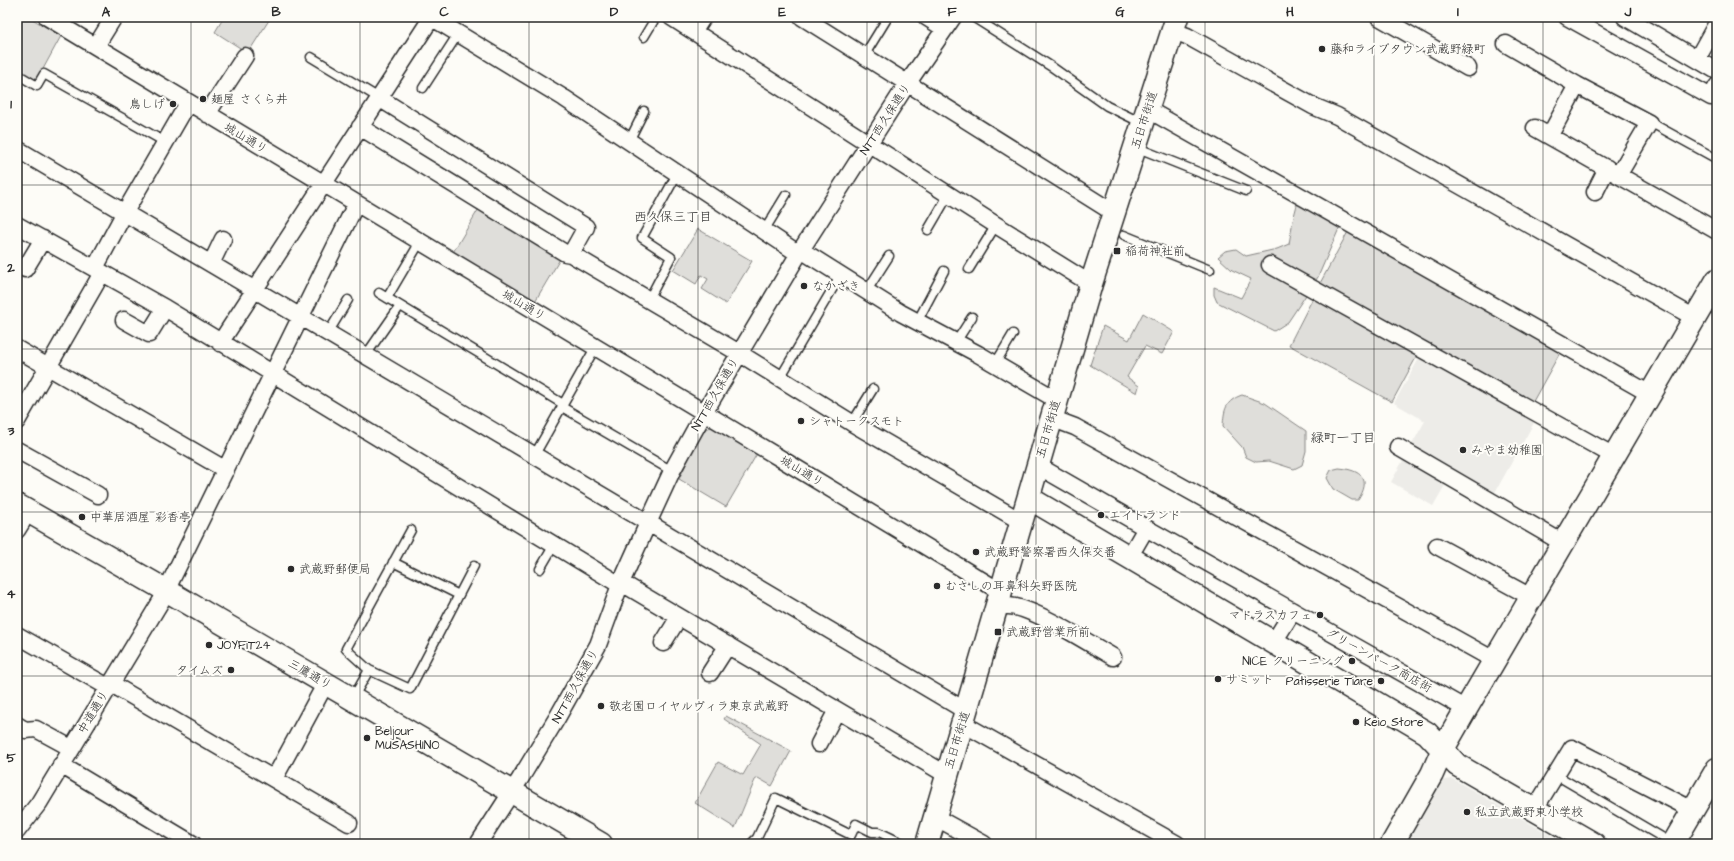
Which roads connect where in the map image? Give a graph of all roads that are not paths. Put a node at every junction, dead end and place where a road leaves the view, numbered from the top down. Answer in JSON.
{"nodes":[{"id":1,"x":47,"y":17,"type":"edge"},
{"id":2,"x":114,"y":17,"type":"edge"},
{"id":3,"x":432,"y":17,"type":"edge"},
{"id":4,"x":656,"y":17,"type":"edge"},
{"id":5,"x":671,"y":17,"type":"edge"},
{"id":6,"x":703,"y":17,"type":"edge"},
{"id":7,"x":802,"y":17,"type":"edge"},
{"id":8,"x":888,"y":17,"type":"edge"},
{"id":9,"x":926,"y":17,"type":"edge"},
{"id":10,"x":973,"y":17,"type":"edge"},
{"id":11,"x":1567,"y":17,"type":"edge"},
{"id":12,"x":1625,"y":17,"type":"edge"},
{"id":13,"x":1382,"y":18,"type":"edge"},
{"id":14,"x":1176,"y":21,"type":"edge"},
{"id":15,"x":949,"y":23,"type":"edge"},
{"id":16,"x":1717,"y":24,"type":"edge"},
{"id":17,"x":694,"y":31,"type":"junction"},
{"id":18,"x":458,"y":34,"type":"junction"},
{"id":19,"x":644,"y":37,"type":"dead end"},
{"id":20,"x":1506,"y":44,"type":"dead end"},
{"id":21,"x":96,"y":46,"type":"junction"},
{"id":22,"x":245,"y":56,"type":"dead end"},
{"id":23,"x":864,"y":56,"type":"junction"},
{"id":24,"x":311,"y":57,"type":"dead end"},
{"id":25,"x":1697,"y":59,"type":"junction"},
{"id":26,"x":1468,"y":68,"type":"dead end"},
{"id":27,"x":1717,"y":71,"type":"edge"},
{"id":28,"x":17,"y":74,"type":"edge"},
{"id":29,"x":907,"y":84,"type":"junction"},
{"id":30,"x":1577,"y":85,"type":"junction"},
{"id":31,"x":1717,"y":86,"type":"edge"},
{"id":32,"x":423,"y":88,"type":"dead end"},
{"id":33,"x":379,"y":98,"type":"junction"},
{"id":34,"x":188,"y":103,"type":"junction"},
{"id":35,"x":644,"y":111,"type":"dead end"},
{"id":36,"x":207,"y":114,"type":"junction"},
{"id":37,"x":1145,"y":116,"type":"junction"},
{"id":38,"x":1649,"y":123,"type":"junction"},
{"id":39,"x":360,"y":126,"type":"junction"},
{"id":40,"x":1535,"y":128,"type":"dead end"},
{"id":41,"x":1550,"y":135,"type":"junction"},
{"id":42,"x":629,"y":141,"type":"junction"},
{"id":43,"x":165,"y":142,"type":"junction"},
{"id":44,"x":870,"y":143,"type":"junction"},
{"id":45,"x":17,"y":149,"type":"edge"},
{"id":46,"x":1143,"y":150,"type":"dead end"},
{"id":47,"x":1717,"y":159,"type":"edge"},
{"id":48,"x":1613,"y":171,"type":"junction"},
{"id":49,"x":678,"y":174,"type":"junction"},
{"id":50,"x":322,"y":184,"type":"junction"},
{"id":51,"x":1246,"y":192,"type":"dead end"},
{"id":52,"x":1595,"y":192,"type":"dead end"},
{"id":53,"x":949,"y":194,"type":"junction"},
{"id":54,"x":786,"y":196,"type":"dead end"},
{"id":55,"x":356,"y":204,"type":"junction"},
{"id":56,"x":125,"y":212,"type":"junction"},
{"id":57,"x":1315,"y":212,"type":"dead end"},
{"id":58,"x":1114,"y":213,"type":"junction"},
{"id":59,"x":17,"y":225,"type":"edge"},
{"id":60,"x":996,"y":225,"type":"junction"},
{"id":61,"x":1358,"y":228,"type":"junction"},
{"id":62,"x":928,"y":230,"type":"dead end"},
{"id":63,"x":764,"y":231,"type":"junction"},
{"id":64,"x":1717,"y":231,"type":"edge"},
{"id":65,"x":1124,"y":235,"type":"dead end"},
{"id":66,"x":43,"y":239,"type":"junction"},
{"id":67,"x":223,"y":239,"type":"dead end"},
{"id":68,"x":420,"y":242,"type":"junction"},
{"id":69,"x":800,"y":252,"type":"junction"},
{"id":70,"x":571,"y":254,"type":"junction"},
{"id":71,"x":888,"y":256,"type":"dead end"},
{"id":72,"x":211,"y":264,"type":"junction"},
{"id":73,"x":1270,"y":265,"type":"dead end"},
{"id":74,"x":25,"y":269,"type":"dead end"},
{"id":75,"x":969,"y":270,"type":"dead end"},
{"id":76,"x":1210,"y":270,"type":"dead end"},
{"id":77,"x":98,"y":271,"type":"junction"},
{"id":78,"x":944,"y":271,"type":"dead end"},
{"id":79,"x":840,"y":276,"type":"junction"},
{"id":80,"x":1717,"y":280,"type":"edge"},
{"id":81,"x":1091,"y":284,"type":"junction"},
{"id":82,"x":255,"y":290,"type":"junction"},
{"id":83,"x":866,"y":292,"type":"junction"},
{"id":84,"x":379,"y":293,"type":"dead end"},
{"id":85,"x":387,"y":298,"type":"junction"},
{"id":86,"x":649,"y":299,"type":"junction"},
{"id":87,"x":348,"y":300,"type":"dead end"},
{"id":88,"x":400,"y":306,"type":"junction"},
{"id":89,"x":165,"y":308,"type":"junction"},
{"id":90,"x":300,"y":317,"type":"junction"},
{"id":91,"x":972,"y":317,"type":"dead end"},
{"id":92,"x":1695,"y":318,"type":"junction"},
{"id":93,"x":124,"y":320,"type":"dead end"},
{"id":94,"x":917,"y":322,"type":"junction"},
{"id":95,"x":328,"y":333,"type":"junction"},
{"id":96,"x":1012,"y":334,"type":"dead end"},
{"id":97,"x":956,"y":342,"type":"junction"},
{"id":98,"x":220,"y":343,"type":"junction"},
{"id":99,"x":595,"y":348,"type":"junction"},
{"id":100,"x":17,"y":349,"type":"edge"},
{"id":101,"x":739,"y":353,"type":"junction"},
{"id":102,"x":366,"y":355,"type":"junction"},
{"id":103,"x":995,"y":364,"type":"junction"},
{"id":104,"x":48,"y":367,"type":"junction"},
{"id":105,"x":272,"y":373,"type":"junction"},
{"id":106,"x":780,"y":378,"type":"junction"},
{"id":107,"x":873,"y":389,"type":"dead end"},
{"id":108,"x":1650,"y":394,"type":"junction"},
{"id":109,"x":562,"y":405,"type":"junction"},
{"id":110,"x":1054,"y":409,"type":"junction"},
{"id":111,"x":704,"y":413,"type":"junction"},
{"id":112,"x":17,"y":421,"type":"edge"},
{"id":113,"x":852,"y":423,"type":"junction"},
{"id":114,"x":1398,"y":447,"type":"dead end"},
{"id":115,"x":17,"y":450,"type":"edge"},
{"id":116,"x":534,"y":456,"type":"junction"},
{"id":117,"x":1614,"y":456,"type":"junction"},
{"id":118,"x":226,"y":470,"type":"junction"},
{"id":119,"x":672,"y":471,"type":"junction"},
{"id":120,"x":1047,"y":471,"type":"dead end"},
{"id":121,"x":98,"y":495,"type":"dead end"},
{"id":122,"x":1029,"y":498,"type":"junction"},
{"id":123,"x":19,"y":519,"type":"edge"},
{"id":124,"x":1022,"y":522,"type":"junction"},
{"id":125,"x":648,"y":523,"type":"junction"},
{"id":126,"x":1146,"y":528,"type":"junction"},
{"id":127,"x":411,"y":530,"type":"dead end"},
{"id":128,"x":1563,"y":543,"type":"junction"},
{"id":129,"x":554,"y":545,"type":"junction"},
{"id":130,"x":1437,"y":546,"type":"dead end"},
{"id":131,"x":1135,"y":547,"type":"dead end"},
{"id":132,"x":394,"y":562,"type":"junction"},
{"id":133,"x":474,"y":566,"type":"dead end"},
{"id":134,"x":540,"y":568,"type":"dead end"},
{"id":135,"x":621,"y":584,"type":"junction"},
{"id":136,"x":165,"y":590,"type":"junction"},
{"id":137,"x":459,"y":595,"type":"junction"},
{"id":138,"x":1531,"y":597,"type":"junction"},
{"id":139,"x":1004,"y":599,"type":"junction"},
{"id":140,"x":1293,"y":611,"type":"junction"},
{"id":141,"x":679,"y":617,"type":"junction"},
{"id":142,"x":1280,"y":632,"type":"dead end"},
{"id":143,"x":17,"y":635,"type":"edge"},
{"id":144,"x":663,"y":643,"type":"dead end"},
{"id":145,"x":728,"y":646,"type":"junction"},
{"id":146,"x":1113,"y":657,"type":"dead end"},
{"id":147,"x":1494,"y":660,"type":"junction"},
{"id":148,"x":369,"y":670,"type":"junction"},
{"id":149,"x":710,"y":673,"type":"dead end"},
{"id":150,"x":109,"y":685,"type":"junction"},
{"id":151,"x":321,"y":692,"type":"dead end"},
{"id":152,"x":353,"y":698,"type":"junction"},
{"id":153,"x":1466,"y":709,"type":"junction"},
{"id":154,"x":837,"y":710,"type":"junction"},
{"id":155,"x":964,"y":717,"type":"junction"},
{"id":156,"x":17,"y":725,"type":"edge"},
{"id":157,"x":819,"y":744,"type":"dead end"},
{"id":158,"x":71,"y":748,"type":"junction"},
{"id":159,"x":1443,"y":749,"type":"junction"},
{"id":160,"x":61,"y":766,"type":"junction"},
{"id":161,"x":1717,"y":769,"type":"edge"},
{"id":162,"x":947,"y":775,"type":"junction"},
{"id":163,"x":1556,"y":775,"type":"junction"},
{"id":164,"x":274,"y":779,"type":"junction"},
{"id":165,"x":513,"y":791,"type":"junction"},
{"id":166,"x":1539,"y":802,"type":"dead end"},
{"id":167,"x":1685,"y":806,"type":"dead end"},
{"id":168,"x":935,"y":816,"type":"junction"},
{"id":169,"x":349,"y":823,"type":"dead end"},
{"id":170,"x":17,"y":831,"type":"edge"},
{"id":171,"x":1669,"y":841,"type":"edge"},
{"id":172,"x":193,"y":844,"type":"edge"},
{"id":173,"x":478,"y":844,"type":"edge"},
{"id":174,"x":601,"y":844,"type":"edge"},
{"id":175,"x":751,"y":844,"type":"edge"},
{"id":176,"x":904,"y":844,"type":"edge"},
{"id":177,"x":927,"y":844,"type":"edge"},
{"id":178,"x":984,"y":844,"type":"edge"},
{"id":179,"x":1177,"y":844,"type":"edge"},
{"id":180,"x":1392,"y":844,"type":"edge"},
{"id":181,"x":1594,"y":844,"type":"edge"}],
"edges":[{"from":1,"to":21,"type":"street","name":"城山通り"},
{"from":2,"to":21,"type":"street"},
{"from":3,"to":18,"type":"street"},
{"from":3,"to":33,"type":"street"},
{"from":4,"to":19,"type":"lane"},
{"from":5,"to":17,"type":"street"},
{"from":6,"to":17,"type":"street"},
{"from":7,"to":23,"type":"street"},
{"from":8,"to":23,"type":"lane"},
{"from":9,"to":15,"type":"street"},
{"from":10,"to":37,"type":"lane"},
{"from":11,"to":31,"type":"street"},
{"from":12,"to":25,"type":"street"},
{"from":13,"to":26,"type":"street"},
{"from":14,"to":37,"type":"main road","name":"五日市街道"},
{"from":14,"to":92,"type":"street"},
{"from":15,"to":29,"type":"street","name":"NTT西久保通り"},
{"from":16,"to":25,"type":"street"},
{"from":17,"to":44,"type":"street"},
{"from":18,"to":32,"type":"lane"},
{"from":18,"to":42,"type":"street"},
{"from":20,"to":30,"type":"street"},
{"from":21,"to":34,"type":"street","name":"城山通り"},
{"from":22,"to":36,"type":"street"},
{"from":23,"to":29,"type":"street"},
{"from":24,"to":33,"type":"lane"},
{"from":25,"to":27,"type":"street"},
{"from":28,"to":43,"type":"lane"},
{"from":29,"to":44,"type":"street","name":"NTT西久保通り"},
{"from":29,"to":58,"type":"street"},
{"from":30,"to":38,"type":"street"},
{"from":30,"to":41,"type":"street"},
{"from":33,"to":39,"type":"street"},
{"from":33,"to":70,"type":"street"},
{"from":34,"to":36,"type":"street","name":"城山通り"},
{"from":34,"to":43,"type":"street"},
{"from":35,"to":42,"type":"lane"},
{"from":36,"to":50,"type":"street","name":"城山通り"},
{"from":37,"to":58,"type":"main road","name":"五日市街道"},
{"from":37,"to":61,"type":"street"},
{"from":38,"to":47,"type":"lane"},
{"from":38,"to":48,"type":"street"},
{"from":39,"to":50,"type":"street"},
{"from":39,"to":70,"type":"street"},
{"from":40,"to":41,"type":"street"},
{"from":41,"to":48,"type":"street"},
{"from":42,"to":49,"type":"street"},
{"from":43,"to":56,"type":"street"},
{"from":44,"to":53,"type":"street"},
{"from":44,"to":69,"type":"street","name":"NTT西久保通り"},
{"from":45,"to":56,"type":"street"},
{"from":46,"to":51,"type":"lane"},
{"from":48,"to":52,"type":"street"},
{"from":48,"to":64,"type":"street"},
{"from":49,"to":63,"type":"street"},
{"from":49,"to":86,"type":"lane"},
{"from":50,"to":55,"type":"street","name":"城山通り"},
{"from":50,"to":82,"type":"street"},
{"from":53,"to":60,"type":"street"},
{"from":53,"to":62,"type":"lane"},
{"from":54,"to":63,"type":"lane"},
{"from":55,"to":68,"type":"street","name":"城山通り"},
{"from":55,"to":90,"type":"street","name":"中道通り"},
{"from":56,"to":72,"type":"street"},
{"from":56,"to":77,"type":"street"},
{"from":57,"to":61,"type":"lane"},
{"from":58,"to":81,"type":"main road","name":"五日市街道"},
{"from":59,"to":66,"type":"street"},
{"from":60,"to":75,"type":"lane"},
{"from":60,"to":81,"type":"street"},
{"from":61,"to":108,"type":"street"},
{"from":63,"to":69,"type":"street"},
{"from":65,"to":76,"type":"lane"},
{"from":66,"to":74,"type":"street"},
{"from":66,"to":77,"type":"street"},
{"from":67,"to":72,"type":"street"},
{"from":68,"to":85,"type":"lane"},
{"from":68,"to":99,"type":"street","name":"城山通り"},
{"from":69,"to":79,"type":"street"},
{"from":69,"to":101,"type":"street","name":"NTT西久保通り"},
{"from":70,"to":86,"type":"street"},
{"from":71,"to":83,"type":"lane"},
{"from":72,"to":82,"type":"street"},
{"from":73,"to":117,"type":"street"},
{"from":77,"to":89,"type":"street"},
{"from":77,"to":104,"type":"street"},
{"from":78,"to":94,"type":"lane"},
{"from":79,"to":83,"type":"street"},
{"from":79,"to":106,"type":"lane"},
{"from":80,"to":92,"type":"main road"},
{"from":81,"to":110,"type":"main road","name":"五日市街道"},
{"from":82,"to":90,"type":"street"},
{"from":82,"to":98,"type":"street"},
{"from":83,"to":94,"type":"street"},
{"from":84,"to":85,"type":"lane"},
{"from":85,"to":88,"type":"lane"},
{"from":86,"to":101,"type":"street"},
{"from":87,"to":95,"type":"lane"},
{"from":88,"to":102,"type":"lane"},
{"from":88,"to":109,"type":"lane"},
{"from":89,"to":93,"type":"street"},
{"from":89,"to":98,"type":"street"},
{"from":90,"to":95,"type":"street"},
{"from":90,"to":105,"type":"street","name":"中道通り"},
{"from":91,"to":97,"type":"lane"},
{"from":92,"to":108,"type":"main road"},
{"from":94,"to":97,"type":"street"},
{"from":95,"to":102,"type":"street"},
{"from":96,"to":103,"type":"lane"},
{"from":97,"to":103,"type":"street"},
{"from":98,"to":105,"type":"street"},
{"from":99,"to":109,"type":"lane"},
{"from":99,"to":111,"type":"street","name":"城山通り"},
{"from":100,"to":104,"type":"street"},
{"from":101,"to":106,"type":"street"},
{"from":101,"to":111,"type":"street","name":"NTT西久保通り"},
{"from":102,"to":116,"type":"street"},
{"from":103,"to":110,"type":"street"},
{"from":104,"to":112,"type":"street"},
{"from":104,"to":118,"type":"street"},
{"from":105,"to":118,"type":"street","name":"中道通り"},
{"from":105,"to":129,"type":"street"},
{"from":106,"to":113,"type":"street"},
{"from":107,"to":113,"type":"lane"},
{"from":108,"to":117,"type":"main road"},
{"from":109,"to":116,"type":"lane"},
{"from":109,"to":119,"type":"lane"},
{"from":110,"to":122,"type":"main road","name":"五日市街道"},
{"from":110,"to":147,"type":"street"},
{"from":111,"to":119,"type":"street","name":"NTT西久保通り"},
{"from":111,"to":139,"type":"street","name":"城山通り"},
{"from":113,"to":124,"type":"street"},
{"from":114,"to":128,"type":"street"},
{"from":115,"to":121,"type":"street"},
{"from":116,"to":125,"type":"street"},
{"from":117,"to":128,"type":"main road"},
{"from":118,"to":136,"type":"street","name":"中道通り"},
{"from":119,"to":125,"type":"street","name":"NTT西久保通り"},
{"from":120,"to":126,"type":"street","name":"グリーンパーク商店街"},
{"from":122,"to":124,"type":"main road","name":"五日市街道"},
{"from":122,"to":159,"type":"main road"},
{"from":123,"to":136,"type":"main road","name":"三鷹通り"},
{"from":124,"to":139,"type":"main road","name":"五日市街道"},
{"from":125,"to":135,"type":"street","name":"NTT西久保通り"},
{"from":125,"to":155,"type":"street"},
{"from":126,"to":131,"type":"street"},
{"from":126,"to":140,"type":"street","name":"グリーンパーク商店街"},
{"from":127,"to":132,"type":"lane"},
{"from":128,"to":138,"type":"main road"},
{"from":129,"to":134,"type":"lane"},
{"from":129,"to":135,"type":"street"},
{"from":130,"to":138,"type":"street"},
{"from":132,"to":137,"type":"lane"},
{"from":132,"to":148,"type":"lane"},
{"from":133,"to":137,"type":"lane"},
{"from":135,"to":141,"type":"street"},
{"from":135,"to":165,"type":"street","name":"NTT西久保通り"},
{"from":136,"to":150,"type":"street","name":"中道通り"},
{"from":136,"to":152,"type":"main road","name":"三鷹通り"},
{"from":137,"to":148,"type":"lane"},
{"from":138,"to":147,"type":"main road"},
{"from":139,"to":146,"type":"street"},
{"from":139,"to":155,"type":"main road","name":"五日市街道"},
{"from":140,"to":142,"type":"street"},
{"from":140,"to":153,"type":"street","name":"グリーンパーク商店街"},
{"from":141,"to":144,"type":"street"},
{"from":141,"to":145,"type":"street"},
{"from":143,"to":150,"type":"street"},
{"from":145,"to":149,"type":"street"},
{"from":145,"to":154,"type":"street"},
{"from":147,"to":153,"type":"main road"},
{"from":148,"to":152,"type":"lane"},
{"from":150,"to":158,"type":"street","name":"中道通り"},
{"from":150,"to":164,"type":"street"},
{"from":151,"to":164,"type":"street"},
{"from":152,"to":165,"type":"main road","name":"三鷹通り"},
{"from":153,"to":159,"type":"main road"},
{"from":154,"to":157,"type":"street"},
{"from":154,"to":162,"type":"street"},
{"from":155,"to":162,"type":"main road","name":"五日市街道"},
{"from":155,"to":179,"type":"street"},
{"from":156,"to":158,"type":"street"},
{"from":158,"to":160,"type":"street","name":"中道通り"},
{"from":159,"to":180,"type":"main road"},
{"from":159,"to":181,"type":"main road"},
{"from":160,"to":170,"type":"street","name":"中道通り"},
{"from":160,"to":172,"type":"street"},
{"from":161,"to":171,"type":"main road"},
{"from":162,"to":168,"type":"main road","name":"五日市街道"},
{"from":163,"to":166,"type":"street"},
{"from":163,"to":167,"type":"street"},
{"from":163,"to":171,"type":"lane"},
{"from":164,"to":169,"type":"street"},
{"from":165,"to":173,"type":"street","name":"NTT西久保通り"},
{"from":165,"to":174,"type":"main road","name":"三鷹通り"},
{"from":168,"to":177,"type":"main road","name":"五日市街道"},
{"from":168,"to":178,"type":"street"},
{"from":175,"to":176,"type":"lane"}]}
